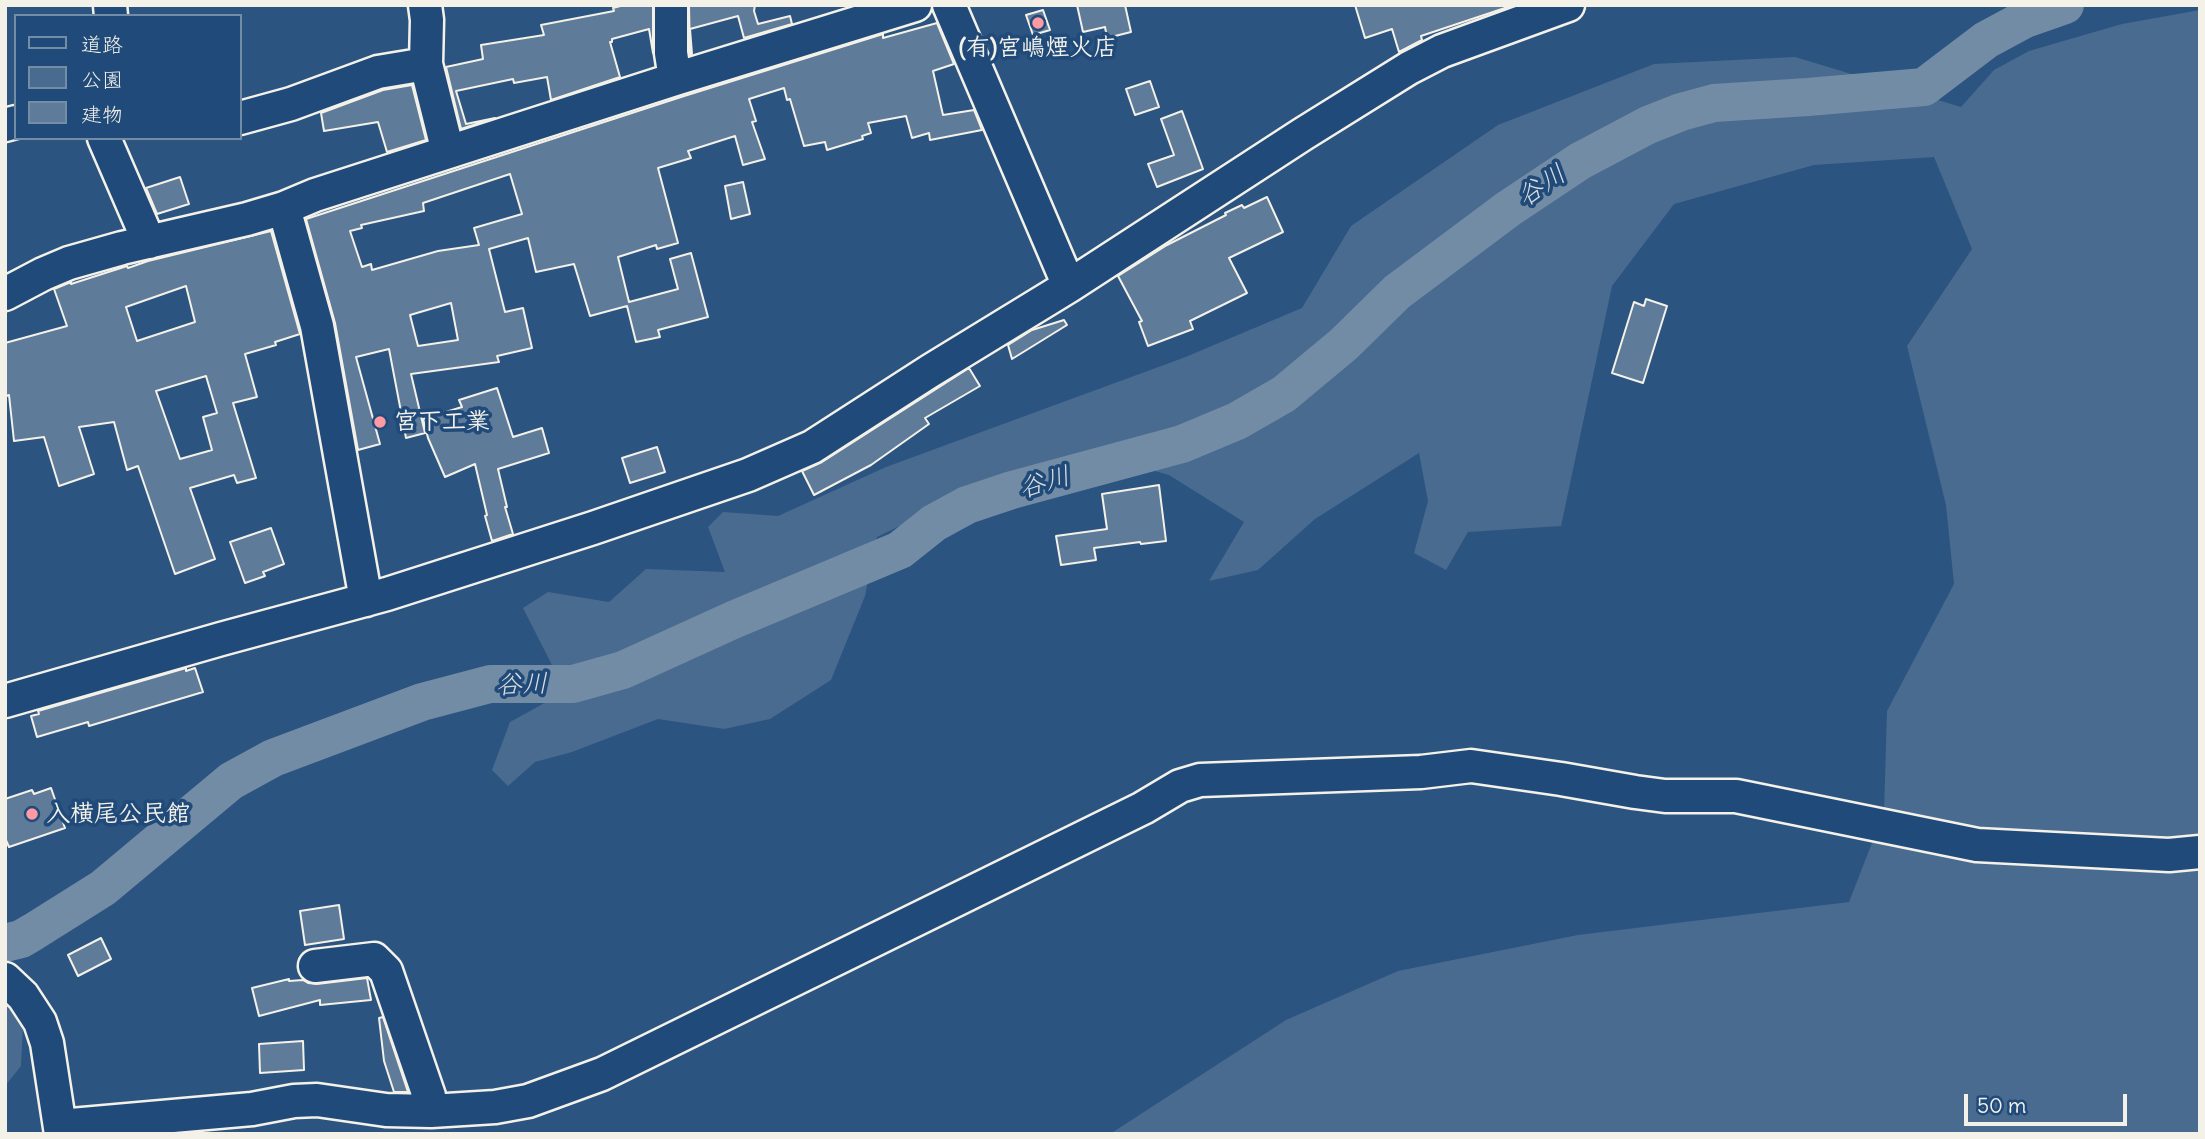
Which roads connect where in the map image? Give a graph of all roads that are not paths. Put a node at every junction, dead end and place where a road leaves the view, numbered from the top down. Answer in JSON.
{"nodes":[{"id":1,"x":425,"y":5,"type":"edge"},
{"id":2,"x":671,"y":5,"type":"edge"},
{"id":3,"x":915,"y":5,"type":"edge"},
{"id":4,"x":949,"y":5,"type":"edge"},
{"id":5,"x":1568,"y":5,"type":"edge"},
{"id":6,"x":426,"y":64,"type":"junction"},
{"id":7,"x":675,"y":79,"type":"junction"},
{"id":8,"x":242,"y":116,"type":"edge"},
{"id":9,"x":105,"y":140,"type":"edge"},
{"id":10,"x":448,"y":152,"type":"junction"},
{"id":11,"x":284,"y":208,"type":"junction"},
{"id":12,"x":149,"y":242,"type":"junction"},
{"id":13,"x":1069,"y":286,"type":"junction"},
{"id":14,"x":5,"y":294,"type":"edge"},
{"id":15,"x":366,"y":600,"type":"junction"},
{"id":16,"x":5,"y":701,"type":"edge"},
{"id":17,"x":2200,"y":852,"type":"edge"},
{"id":18,"x":315,"y":966,"type":"dead end"},
{"id":19,"x":5,"y":979,"type":"edge"},
{"id":20,"x":432,"y":1111,"type":"junction"},
{"id":21,"x":60,"y":1130,"type":"edge"}],
"edges":[{"from":1,"to":6,"type":"street"},
{"from":2,"to":7,"type":"street"},
{"from":3,"to":7,"type":"street"},
{"from":4,"to":13,"type":"street"},
{"from":5,"to":13,"type":"street"},
{"from":6,"to":8,"type":"street"},
{"from":6,"to":10,"type":"street"},
{"from":7,"to":10,"type":"street"},
{"from":9,"to":12,"type":"street"},
{"from":10,"to":11,"type":"street"},
{"from":11,"to":12,"type":"street"},
{"from":11,"to":15,"type":"street"},
{"from":12,"to":14,"type":"street"},
{"from":13,"to":15,"type":"street"},
{"from":15,"to":16,"type":"street"},
{"from":17,"to":20,"type":"street"},
{"from":18,"to":20,"type":"street"},
{"from":19,"to":21,"type":"street"},
{"from":20,"to":21,"type":"street"}]}
